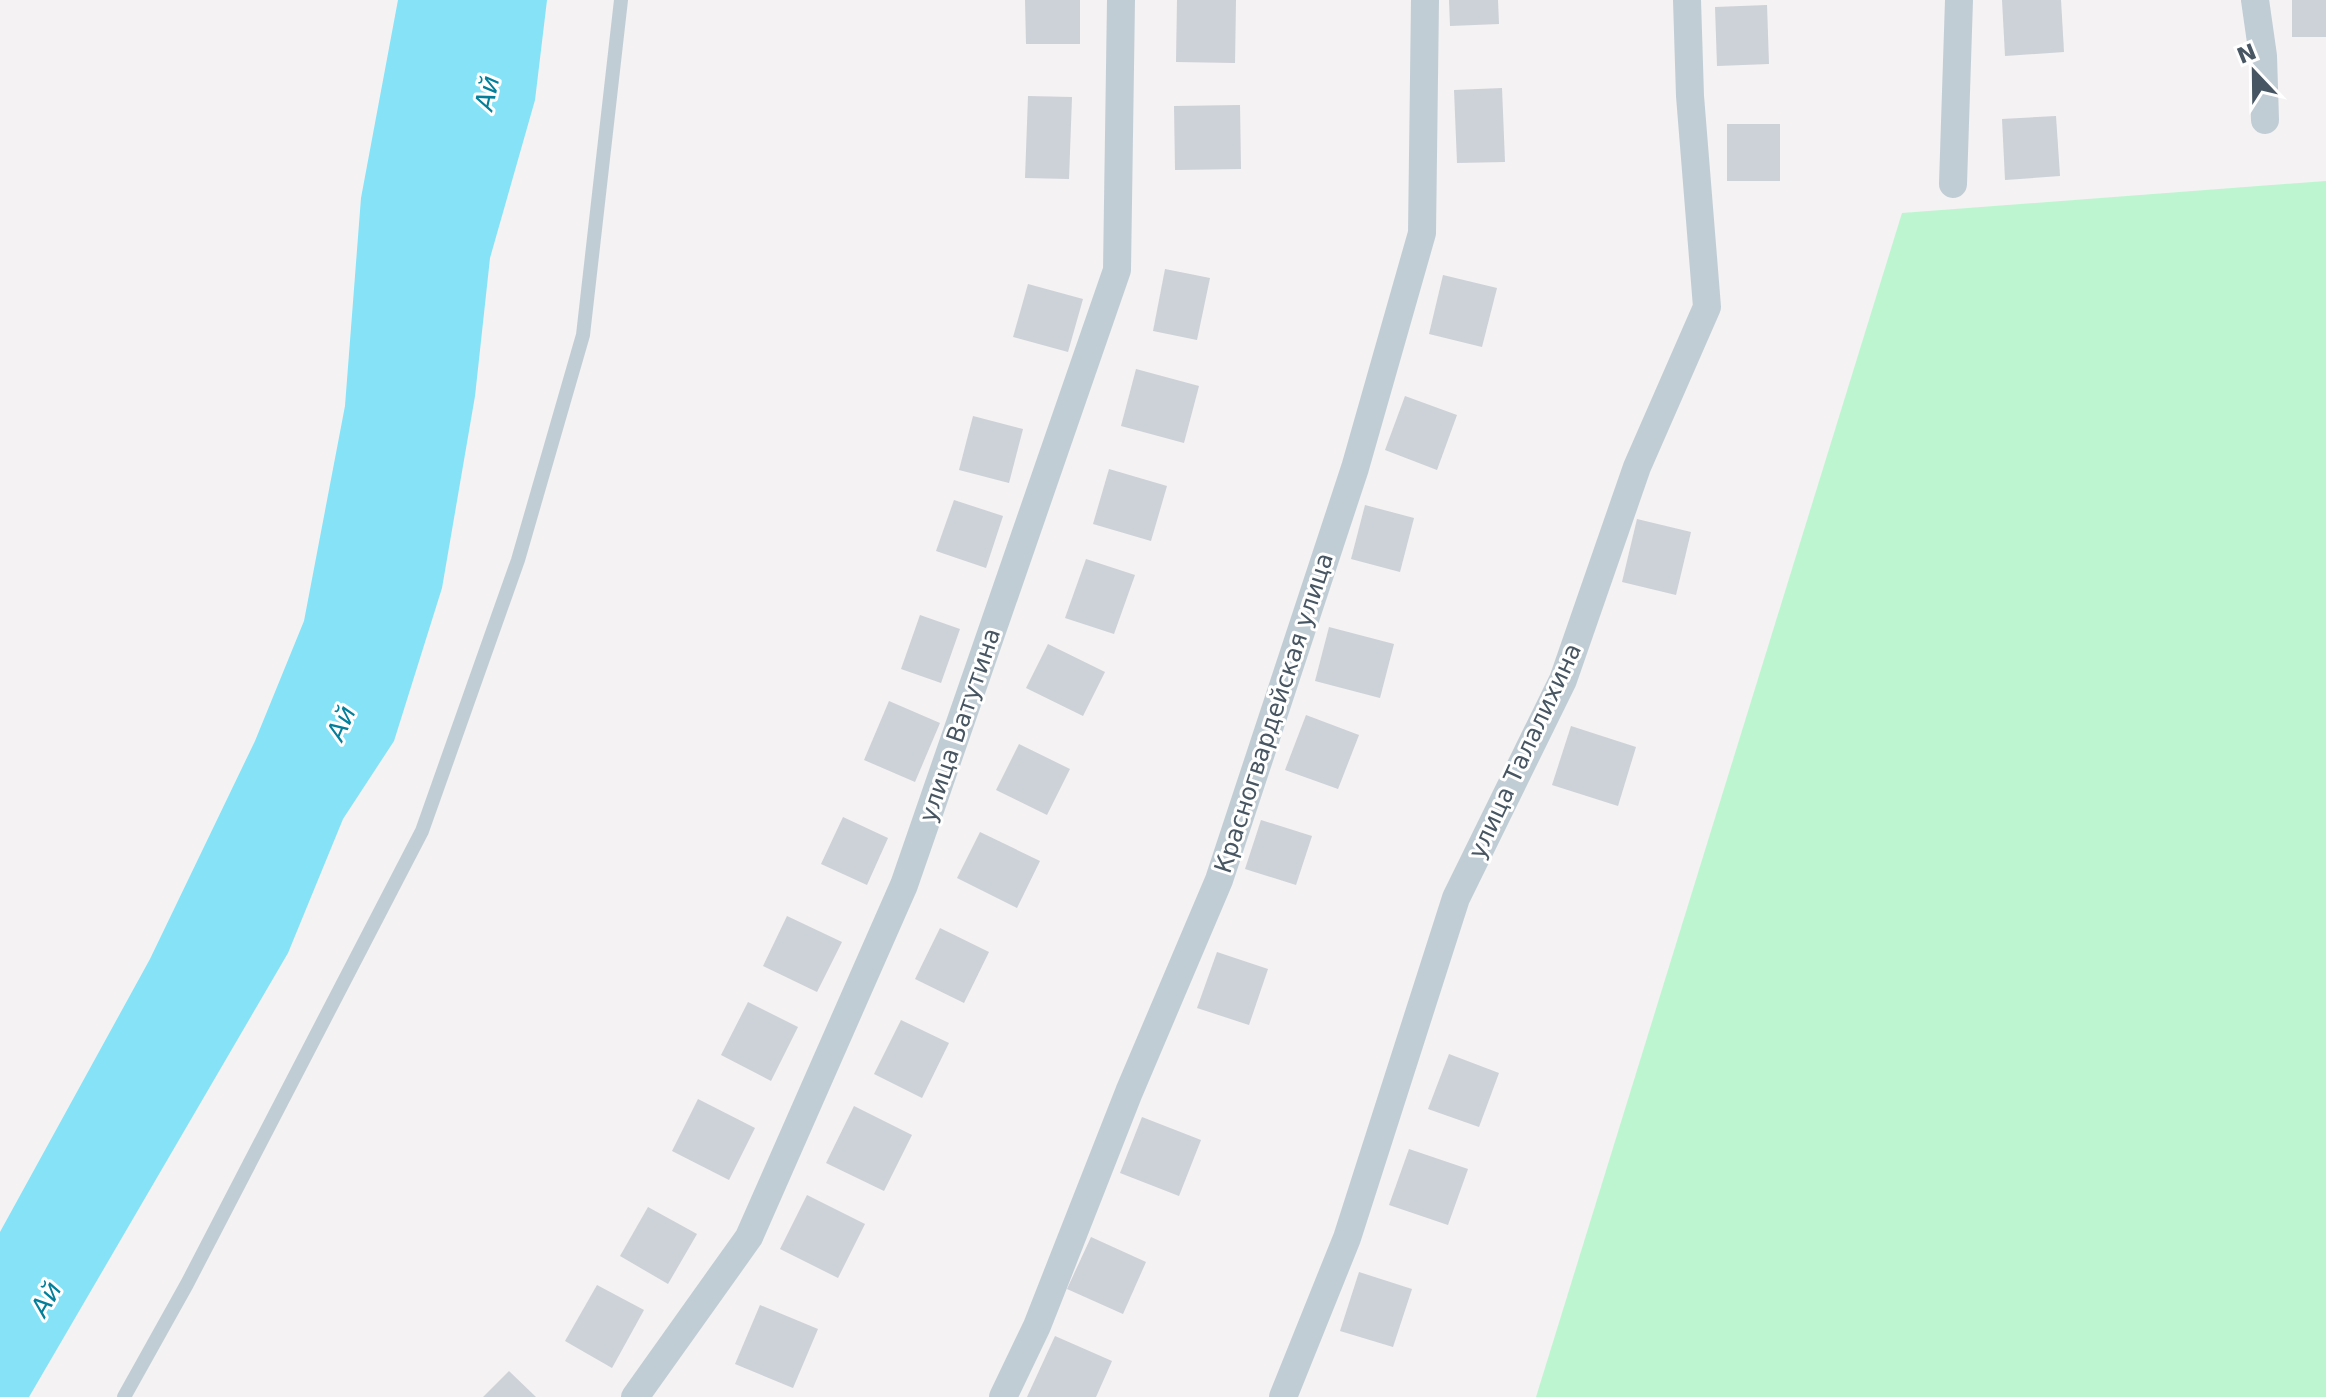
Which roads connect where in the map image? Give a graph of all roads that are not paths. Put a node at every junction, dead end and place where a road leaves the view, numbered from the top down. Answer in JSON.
{"nodes":[{"id":1,"x":621,"y":0,"type":"edge"},
{"id":2,"x":1121,"y":0,"type":"edge"},
{"id":3,"x":1425,"y":0,"type":"edge"},
{"id":4,"x":1687,"y":0,"type":"edge"},
{"id":5,"x":1959,"y":0,"type":"edge"},
{"id":6,"x":2255,"y":0,"type":"edge"},
{"id":7,"x":2265,"y":120,"type":"dead end"},
{"id":8,"x":1953,"y":184,"type":"dead end"},
{"id":9,"x":124,"y":1397,"type":"edge"},
{"id":10,"x":635,"y":1397,"type":"edge"},
{"id":11,"x":1003,"y":1397,"type":"edge"},
{"id":12,"x":1283,"y":1397,"type":"edge"}],
"edges":[{"from":1,"to":9,"type":"lane"},
{"from":2,"to":10,"type":"street","name":"улица Ватутина"},
{"from":3,"to":11,"type":"street","name":"Красногвардейская улица"},
{"from":4,"to":12,"type":"street","name":"улица Талалихина"},
{"from":5,"to":8,"type":"street"},
{"from":6,"to":7,"type":"street"}]}
